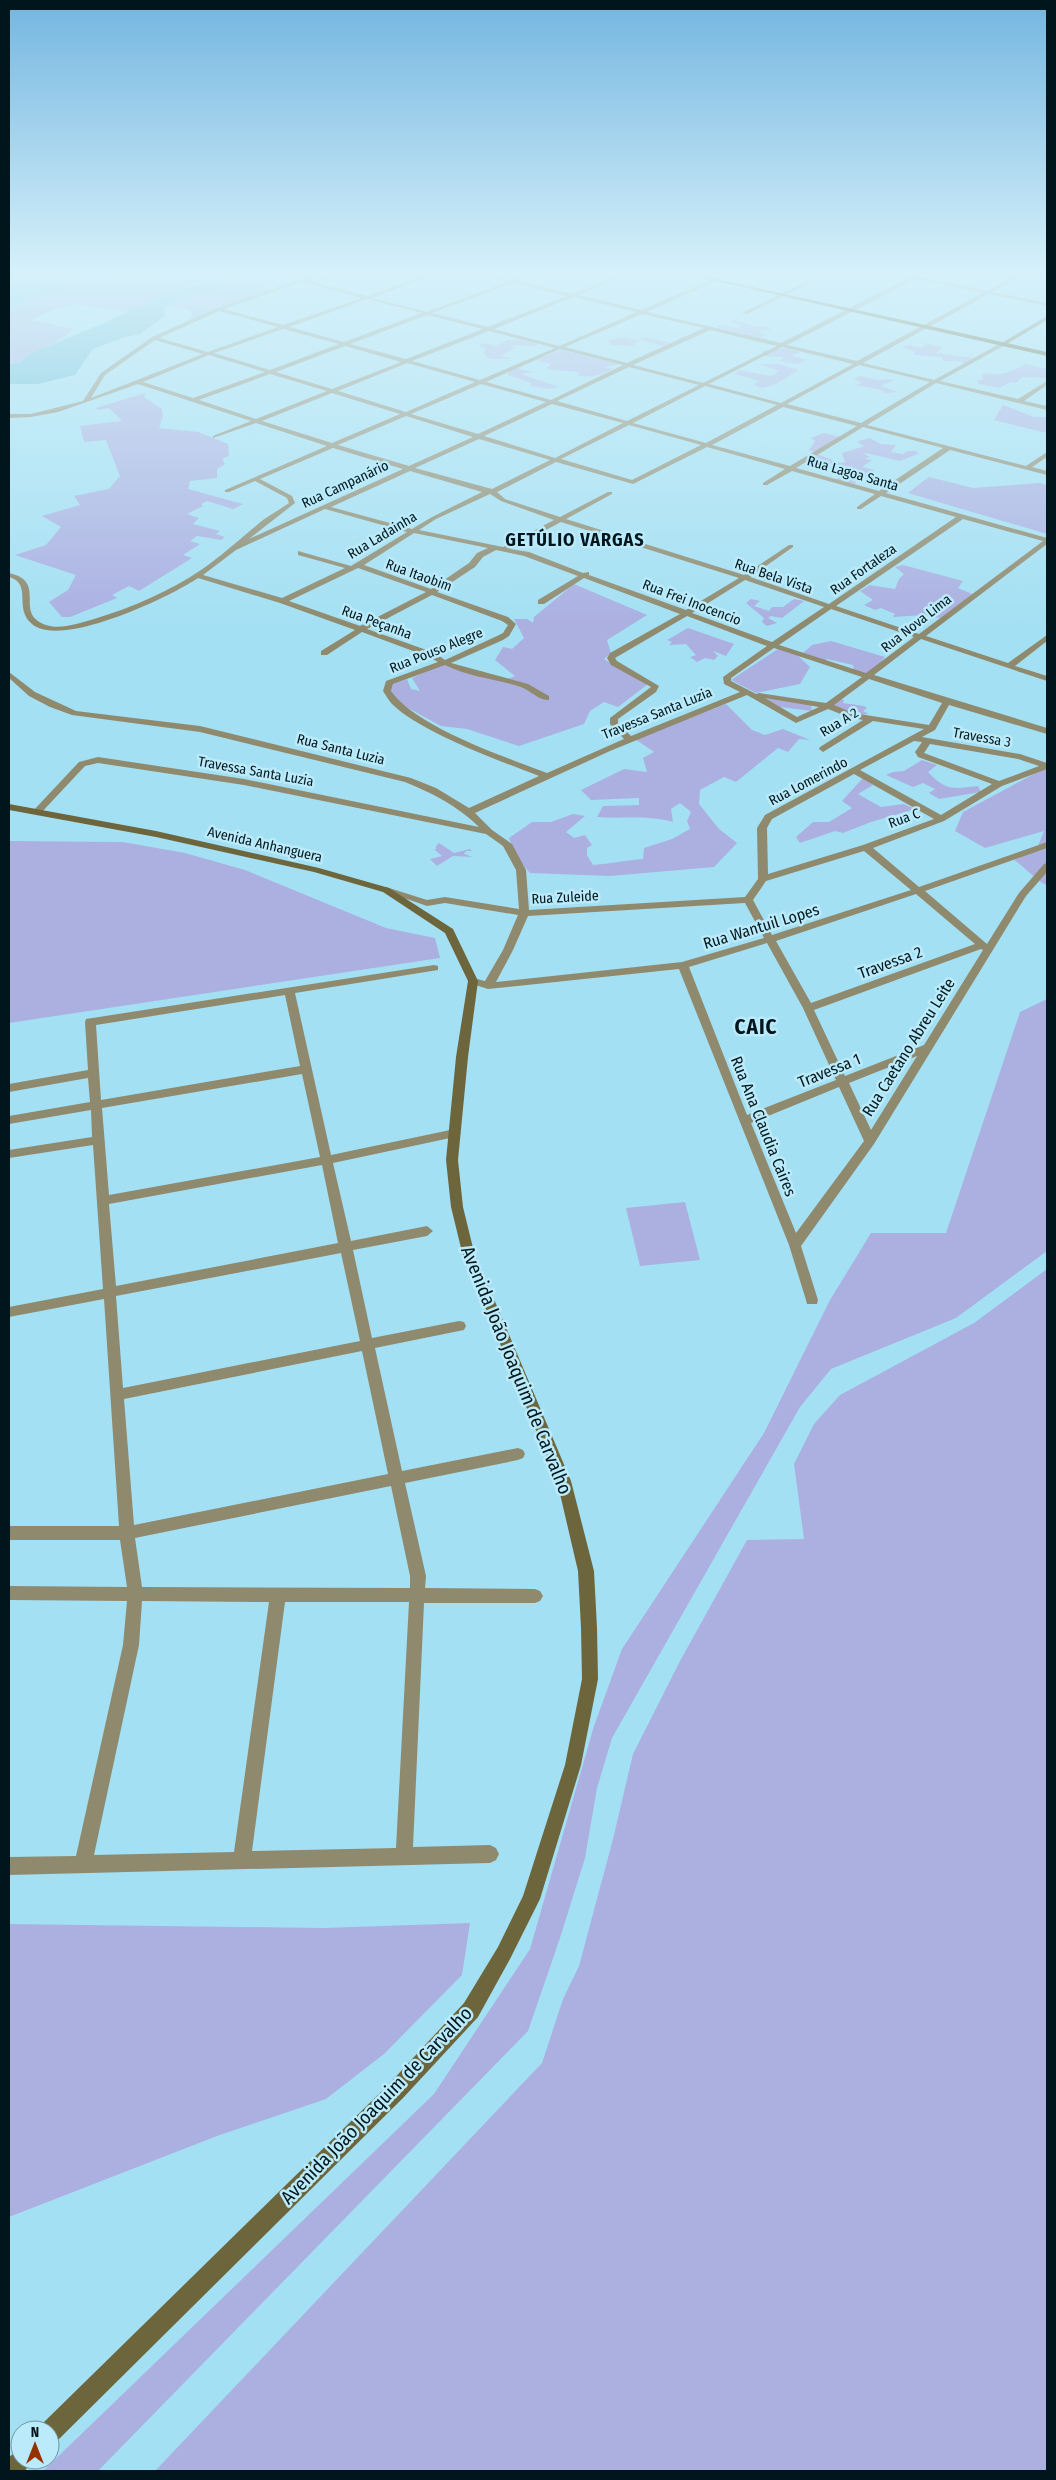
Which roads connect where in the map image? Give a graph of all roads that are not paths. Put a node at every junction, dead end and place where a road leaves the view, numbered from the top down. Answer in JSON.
{"nodes":[{"id":1,"x":92,"y":391,"type":"edge"},
{"id":2,"x":114,"y":391,"type":"edge"},
{"id":3,"x":165,"y":391,"type":"edge"},
{"id":4,"x":219,"y":391,"type":"edge"},
{"id":5,"x":329,"y":391,"type":"edge"},
{"id":6,"x":336,"y":391,"type":"edge"},
{"id":7,"x":460,"y":391,"type":"edge"},
{"id":8,"x":517,"y":391,"type":"edge"},
{"id":9,"x":575,"y":391,"type":"edge"},
{"id":10,"x":695,"y":391,"type":"edge"},
{"id":11,"x":728,"y":391,"type":"edge"},
{"id":12,"x":806,"y":391,"type":"edge"},
{"id":13,"x":920,"y":391,"type":"edge"},
{"id":14,"x":974,"y":391,"type":"edge"},
{"id":15,"x":1035,"y":391,"type":"edge"},
{"id":16,"x":333,"y":392,"type":"junction"},
{"id":17,"x":194,"y":400,"type":"junction"},
{"id":18,"x":86,"y":401,"type":"junction"},
{"id":19,"x":554,"y":401,"type":"junction"},
{"id":20,"x":1020,"y":401,"type":"junction"},
{"id":21,"x":780,"y":404,"type":"junction"},
{"id":22,"x":1047,"y":408,"type":"edge"},
{"id":23,"x":406,"y":414,"type":"junction"},
{"id":24,"x":9,"y":416,"type":"edge"},
{"id":25,"x":259,"y":421,"type":"junction"},
{"id":26,"x":632,"y":423,"type":"junction"},
{"id":27,"x":863,"y":425,"type":"junction"},
{"id":28,"x":480,"y":436,"type":"junction"},
{"id":29,"x":215,"y":437,"type":"dead end"},
{"id":30,"x":708,"y":445,"type":"junction"},
{"id":31,"x":334,"y":446,"type":"junction"},
{"id":32,"x":948,"y":448,"type":"junction"},
{"id":33,"x":1047,"y":454,"type":"edge"},
{"id":34,"x":555,"y":461,"type":"junction"},
{"id":35,"x":410,"y":468,"type":"junction"},
{"id":36,"x":790,"y":468,"type":"junction"},
{"id":37,"x":1028,"y":468,"type":"junction"},
{"id":38,"x":1047,"y":473,"type":"edge"},
{"id":39,"x":255,"y":479,"type":"junction"},
{"id":40,"x":765,"y":484,"type":"dead end"},
{"id":41,"x":227,"y":492,"type":"dead end"},
{"id":42,"x":491,"y":492,"type":"junction"},
{"id":43,"x":610,"y":493,"type":"dead end"},
{"id":44,"x":880,"y":494,"type":"junction"},
{"id":45,"x":325,"y":507,"type":"junction"},
{"id":46,"x":859,"y":508,"type":"dead end"},
{"id":47,"x":962,"y":516,"type":"junction"},
{"id":48,"x":562,"y":520,"type":"junction"},
{"id":49,"x":413,"y":532,"type":"junction"},
{"id":50,"x":1047,"y":540,"type":"edge"},
{"id":51,"x":791,"y":546,"type":"dead end"},
{"id":52,"x":496,"y":547,"type":"junction"},
{"id":53,"x":235,"y":548,"type":"junction"},
{"id":54,"x":506,"y":548,"type":"junction"},
{"id":55,"x":301,"y":553,"type":"dead end"},
{"id":56,"x":355,"y":567,"type":"junction"},
{"id":57,"x":9,"y":574,"type":"edge"},
{"id":58,"x":586,"y":574,"type":"junction"},
{"id":59,"x":196,"y":575,"type":"junction"},
{"id":60,"x":745,"y":579,"type":"junction"},
{"id":61,"x":430,"y":593,"type":"junction"},
{"id":62,"x":283,"y":601,"type":"junction"},
{"id":63,"x":541,"y":602,"type":"dead end"},
{"id":64,"x":472,"y":606,"type":"joint"},
{"id":65,"x":829,"y":608,"type":"junction"},
{"id":66,"x":687,"y":615,"type":"junction"},
{"id":67,"x":361,"y":629,"type":"junction"},
{"id":68,"x":918,"y":636,"type":"junction"},
{"id":69,"x":1047,"y":637,"type":"edge"},
{"id":70,"x":775,"y":646,"type":"junction"},
{"id":71,"x":324,"y":653,"type":"dead end"},
{"id":72,"x":442,"y":662,"type":"junction"},
{"id":73,"x":1009,"y":666,"type":"junction"},
{"id":74,"x":9,"y":674,"type":"edge"},
{"id":75,"x":869,"y":676,"type":"junction"},
{"id":76,"x":1047,"y":679,"type":"edge"},
{"id":77,"x":749,"y":693,"type":"junction"},
{"id":78,"x":546,"y":698,"type":"dead end"},
{"id":79,"x":947,"y":702,"type":"junction"},
{"id":80,"x":828,"y":706,"type":"junction"},
{"id":81,"x":779,"y":708,"type":"junction"},
{"id":82,"x":815,"y":712,"type":"junction"},
{"id":83,"x":851,"y":715,"type":"junction"},
{"id":84,"x":870,"y":719,"type":"junction"},
{"id":85,"x":932,"y":728,"type":"junction"},
{"id":86,"x":1047,"y":731,"type":"edge"},
{"id":87,"x":912,"y":738,"type":"junction"},
{"id":88,"x":629,"y":739,"type":"junction"},
{"id":89,"x":928,"y":742,"type":"junction"},
{"id":90,"x":823,"y":748,"type":"dead end"},
{"id":91,"x":1047,"y":766,"type":"edge"},
{"id":92,"x":856,"y":771,"type":"junction"},
{"id":93,"x":545,"y":775,"type":"junction"},
{"id":94,"x":999,"y":784,"type":"junction"},
{"id":95,"x":9,"y":807,"type":"edge"},
{"id":96,"x":36,"y":812,"type":"junction"},
{"id":97,"x":469,"y":812,"type":"junction"},
{"id":98,"x":941,"y":819,"type":"junction"},
{"id":99,"x":490,"y":832,"type":"junction"},
{"id":100,"x":1047,"y":845,"type":"edge"},
{"id":101,"x":866,"y":847,"type":"junction"},
{"id":102,"x":1047,"y":866,"type":"edge"},
{"id":103,"x":763,"y":879,"type":"junction"},
{"id":104,"x":386,"y":890,"type":"junction"},
{"id":105,"x":916,"y":891,"type":"junction"},
{"id":106,"x":748,"y":900,"type":"junction"},
{"id":107,"x":524,"y":913,"type":"junction"},
{"id":108,"x":770,"y":940,"type":"junction"},
{"id":109,"x":985,"y":947,"type":"junction"},
{"id":110,"x":683,"y":965,"type":"junction"},
{"id":111,"x":434,"y":968,"type":"dead end"},
{"id":112,"x":481,"y":983,"type":"junction"},
{"id":113,"x":289,"y":990,"type":"junction"},
{"id":114,"x":808,"y":1008,"type":"junction"},
{"id":115,"x":926,"y":1048,"type":"junction"},
{"id":116,"x":306,"y":1069,"type":"junction"},
{"id":117,"x":94,"y":1073,"type":"junction"},
{"id":118,"x":842,"y":1084,"type":"junction"},
{"id":119,"x":9,"y":1088,"type":"edge"},
{"id":120,"x":96,"y":1105,"type":"junction"},
{"id":121,"x":9,"y":1120,"type":"edge"},
{"id":122,"x":744,"y":1121,"type":"junction"},
{"id":123,"x":455,"y":1132,"type":"junction"},
{"id":124,"x":99,"y":1140,"type":"junction"},
{"id":125,"x":870,"y":1142,"type":"junction"},
{"id":126,"x":9,"y":1154,"type":"edge"},
{"id":127,"x":326,"y":1160,"type":"junction"},
{"id":128,"x":104,"y":1200,"type":"junction"},
{"id":129,"x":427,"y":1231,"type":"dead end"},
{"id":130,"x":795,"y":1245,"type":"junction"},
{"id":131,"x":345,"y":1247,"type":"junction"},
{"id":132,"x":111,"y":1292,"type":"junction"},
{"id":133,"x":812,"y":1300,"type":"dead end"},
{"id":134,"x":9,"y":1312,"type":"edge"},
{"id":135,"x":459,"y":1326,"type":"dead end"},
{"id":136,"x":367,"y":1344,"type":"junction"},
{"id":137,"x":117,"y":1395,"type":"junction"},
{"id":138,"x":518,"y":1454,"type":"dead end"},
{"id":139,"x":397,"y":1478,"type":"junction"},
{"id":140,"x":9,"y":1533,"type":"edge"},
{"id":141,"x":127,"y":1533,"type":"junction"},
{"id":142,"x":9,"y":1592,"type":"edge"},
{"id":143,"x":135,"y":1593,"type":"junction"},
{"id":144,"x":278,"y":1594,"type":"junction"},
{"id":145,"x":419,"y":1595,"type":"junction"},
{"id":146,"x":535,"y":1596,"type":"dead end"},
{"id":147,"x":490,"y":1854,"type":"dead end"},
{"id":148,"x":404,"y":1856,"type":"junction"},
{"id":149,"x":242,"y":1860,"type":"junction"},
{"id":150,"x":83,"y":1864,"type":"junction"},
{"id":151,"x":9,"y":1866,"type":"edge"},
{"id":152,"x":60,"y":2422,"type":"edge"}],
"edges":[{"from":1,"to":18,"type":"street"},
{"from":2,"to":18,"type":"street"},
{"from":3,"to":17,"type":"street","name":"Rua Bela Vista"},
{"from":4,"to":17,"type":"street"},
{"from":5,"to":16,"type":"street"},
{"from":6,"to":16,"type":"street"},
{"from":7,"to":23,"type":"street"},
{"from":8,"to":19,"type":"street","name":"Rua Lagoa Santa"},
{"from":9,"to":19,"type":"street","name":"Rua Campanário"},
{"from":10,"to":26,"type":"street","name":"Rua Ladainha"},
{"from":11,"to":21,"type":"street"},
{"from":12,"to":21,"type":"street"},
{"from":13,"to":27,"type":"street"},
{"from":14,"to":20,"type":"street"},
{"from":15,"to":20,"type":"street"},
{"from":16,"to":23,"type":"street"},
{"from":16,"to":25,"type":"street"},
{"from":17,"to":25,"type":"street","name":"Rua Bela Vista"},
{"from":18,"to":24,"type":"street"},
{"from":19,"to":26,"type":"street","name":"Rua Lagoa Santa"},
{"from":19,"to":28,"type":"street","name":"Rua Campanário"},
{"from":20,"to":22,"type":"street"},
{"from":21,"to":27,"type":"street"},
{"from":21,"to":30,"type":"street"},
{"from":23,"to":28,"type":"street"},
{"from":23,"to":31,"type":"street"},
{"from":25,"to":29,"type":"street"},
{"from":25,"to":31,"type":"street","name":"Rua Bela Vista"},
{"from":26,"to":30,"type":"street","name":"Rua Lagoa Santa"},
{"from":26,"to":34,"type":"street","name":"Rua Ladainha"},
{"from":27,"to":32,"type":"street"},
{"from":27,"to":36,"type":"street"},
{"from":28,"to":34,"type":"street"},
{"from":28,"to":35,"type":"street","name":"Rua Campanário"},
{"from":30,"to":34,"type":"street"},
{"from":30,"to":36,"type":"street","name":"Rua Lagoa Santa"},
{"from":31,"to":35,"type":"street","name":"Rua Bela Vista"},
{"from":31,"to":39,"type":"street"},
{"from":32,"to":37,"type":"street"},
{"from":32,"to":44,"type":"street"},
{"from":33,"to":37,"type":"street"},
{"from":34,"to":42,"type":"street","name":"Rua Ladainha"},
{"from":35,"to":42,"type":"street","name":"Rua Bela Vista"},
{"from":35,"to":45,"type":"street","name":"Rua Campanário"},
{"from":36,"to":40,"type":"street"},
{"from":36,"to":44,"type":"street","name":"Rua Lagoa Santa"},
{"from":37,"to":38,"type":"street"},
{"from":39,"to":41,"type":"street"},
{"from":39,"to":53,"type":"street","name":"Rua Campanário"},
{"from":42,"to":48,"type":"street","name":"Rua Bela Vista"},
{"from":42,"to":49,"type":"street","name":"Rua Ladainha"},
{"from":43,"to":48,"type":"street"},
{"from":44,"to":46,"type":"street"},
{"from":44,"to":47,"type":"street","name":"Rua Lagoa Santa"},
{"from":45,"to":49,"type":"street","name":"Rua Frei Inocencio"},
{"from":45,"to":53,"type":"street","name":"Rua Campanário"},
{"from":47,"to":50,"type":"street","name":"Rua Lagoa Santa"},
{"from":47,"to":65,"type":"street","name":"Rua Fortaleza"},
{"from":48,"to":54,"type":"street"},
{"from":48,"to":60,"type":"street","name":"Rua Bela Vista"},
{"from":49,"to":52,"type":"street","name":"Rua Frei Inocencio"},
{"from":49,"to":56,"type":"street","name":"Rua Ladainha"},
{"from":50,"to":68,"type":"street","name":"Rua Nova Lima"},
{"from":51,"to":60,"type":"street"},
{"from":52,"to":54,"type":"street","name":"Rua Frei Inocencio"},
{"from":52,"to":61,"type":"street"},
{"from":53,"to":59,"type":"street","name":"Rua Campanário"},
{"from":54,"to":58,"type":"street","name":"Rua Frei Inocencio"},
{"from":55,"to":56,"type":"street","name":"Rua Itaobim"},
{"from":56,"to":61,"type":"street","name":"Rua Itaobim"},
{"from":56,"to":62,"type":"street","name":"Rua Ladainha"},
{"from":57,"to":59,"type":"street","name":"Rua Campanário"},
{"from":58,"to":63,"type":"street"},
{"from":58,"to":66,"type":"street","name":"Rua Frei Inocencio"},
{"from":59,"to":62,"type":"street","name":"Rua Peçanha"},
{"from":60,"to":65,"type":"street","name":"Rua Bela Vista"},
{"from":60,"to":66,"type":"street"},
{"from":61,"to":64,"type":"street","name":"Rua Itaobim"},
{"from":61,"to":67,"type":"street"},
{"from":62,"to":67,"type":"street","name":"Rua Peçanha"},
{"from":64,"to":72,"type":"street","name":"Rua Pouso Alegre"},
{"from":65,"to":68,"type":"street","name":"Rua Bela Vista"},
{"from":65,"to":70,"type":"street","name":"Rua Fortaleza"},
{"from":66,"to":70,"type":"street","name":"Rua Frei Inocencio"},
{"from":66,"to":88,"type":"street"},
{"from":67,"to":71,"type":"street"},
{"from":67,"to":72,"type":"street","name":"Rua Peçanha"},
{"from":68,"to":73,"type":"street","name":"Rua Bela Vista"},
{"from":68,"to":75,"type":"street","name":"Rua Nova Lima"},
{"from":69,"to":73,"type":"street"},
{"from":70,"to":75,"type":"street","name":"Rua Frei Inocencio"},
{"from":70,"to":77,"type":"street","name":"Rua Fortaleza"},
{"from":72,"to":78,"type":"street","name":"Rua Peçanha"},
{"from":72,"to":93,"type":"street","name":"Rua Pouso Alegre"},
{"from":73,"to":76,"type":"street","name":"Rua Bela Vista"},
{"from":74,"to":97,"type":"street","name":"Rua Santa Luzia"},
{"from":75,"to":79,"type":"street","name":"Rua Frei Inocencio"},
{"from":75,"to":80,"type":"street","name":"Rua Nova Lima"},
{"from":77,"to":80,"type":"street"},
{"from":77,"to":81,"type":"street"},
{"from":77,"to":88,"type":"street","name":"Travessa Santa Luzia"},
{"from":79,"to":85,"type":"street"},
{"from":79,"to":86,"type":"street","name":"Rua Frei Inocencio"},
{"from":80,"to":82,"type":"street","name":"Rua Nova Lima"},
{"from":80,"to":83,"type":"street"},
{"from":81,"to":82,"type":"street"},
{"from":81,"to":82,"type":"street","name":"Rua Nova Lima"},
{"from":82,"to":83,"type":"street"},
{"from":83,"to":84,"type":"street"},
{"from":84,"to":85,"type":"street"},
{"from":84,"to":90,"type":"street","name":"Rua A 2"},
{"from":85,"to":87,"type":"street","name":"Rua Lomerindo"},
{"from":87,"to":89,"type":"street","name":"Travessa 3"},
{"from":87,"to":92,"type":"street","name":"Rua Lomerindo"},
{"from":88,"to":93,"type":"street","name":"Travessa Santa Luzia"},
{"from":89,"to":91,"type":"street","name":"Travessa 3"},
{"from":89,"to":94,"type":"street"},
{"from":91,"to":94,"type":"street","name":"Rua C"},
{"from":92,"to":98,"type":"street"},
{"from":92,"to":103,"type":"street","name":"Rua Lomerindo"},
{"from":93,"to":97,"type":"street","name":"Travessa Santa Luzia"},
{"from":94,"to":98,"type":"street","name":"Rua C"},
{"from":95,"to":96,"type":"street","name":"Avenida Anhanguera"},
{"from":96,"to":99,"type":"street","name":"Travessa Santa Luzia"},
{"from":96,"to":104,"type":"street","name":"Avenida Anhanguera"},
{"from":97,"to":99,"type":"street","name":"Rua Santa Luzia"},
{"from":98,"to":101,"type":"street","name":"Rua C"},
{"from":99,"to":107,"type":"street","name":"Rua Santa Luzia"},
{"from":100,"to":105,"type":"street","name":"Rua Wantuil Lopes"},
{"from":101,"to":103,"type":"street","name":"Rua C"},
{"from":101,"to":105,"type":"street"},
{"from":102,"to":109,"type":"street","name":"Rua Caetano Abreu Leite"},
{"from":103,"to":106,"type":"street"},
{"from":104,"to":107,"type":"street","name":"Rua Zuleide"},
{"from":104,"to":112,"type":"street","name":"Avenida Anhanguera"},
{"from":105,"to":108,"type":"street","name":"Rua Wantuil Lopes"},
{"from":105,"to":109,"type":"street"},
{"from":106,"to":107,"type":"street","name":"Rua Zuleide"},
{"from":106,"to":108,"type":"street"},
{"from":107,"to":112,"type":"street","name":"Rua Santa Luzia"},
{"from":108,"to":110,"type":"street","name":"Rua Wantuil Lopes"},
{"from":108,"to":114,"type":"street"},
{"from":109,"to":114,"type":"street","name":"Travessa 2"},
{"from":109,"to":115,"type":"street","name":"Rua Caetano Abreu Leite"},
{"from":110,"to":112,"type":"street","name":"Rua Wantuil Lopes"},
{"from":110,"to":122,"type":"street","name":"Rua Ana Claudia Caires"},
{"from":111,"to":113,"type":"street"},
{"from":112,"to":123,"type":"street","name":"Avenida João Joaquim de Carvalho"},
{"from":113,"to":116,"type":"street"},
{"from":113,"to":117,"type":"street"},
{"from":114,"to":118,"type":"street"},
{"from":115,"to":118,"type":"street","name":"Travessa 1"},
{"from":115,"to":125,"type":"street","name":"Rua Caetano Abreu Leite"},
{"from":116,"to":120,"type":"street"},
{"from":116,"to":127,"type":"street"},
{"from":117,"to":119,"type":"street"},
{"from":117,"to":120,"type":"street"},
{"from":118,"to":122,"type":"street","name":"Travessa 1"},
{"from":118,"to":125,"type":"street"},
{"from":120,"to":121,"type":"street"},
{"from":120,"to":124,"type":"street"},
{"from":122,"to":130,"type":"street","name":"Rua Ana Claudia Caires"},
{"from":123,"to":127,"type":"street"},
{"from":123,"to":152,"type":"street","name":"Avenida João Joaquim de Carvalho"},
{"from":124,"to":126,"type":"street"},
{"from":124,"to":128,"type":"street"},
{"from":125,"to":130,"type":"street","name":"Rua Caetano Abreu Leite"},
{"from":127,"to":128,"type":"street"},
{"from":127,"to":131,"type":"street"},
{"from":128,"to":132,"type":"street"},
{"from":129,"to":131,"type":"street"},
{"from":130,"to":133,"type":"street","name":"Rua Ana Claudia Caires"},
{"from":131,"to":132,"type":"street"},
{"from":131,"to":136,"type":"street"},
{"from":132,"to":134,"type":"street"},
{"from":132,"to":137,"type":"street"},
{"from":135,"to":136,"type":"street"},
{"from":136,"to":137,"type":"street"},
{"from":136,"to":139,"type":"street"},
{"from":137,"to":141,"type":"street"},
{"from":138,"to":139,"type":"street"},
{"from":139,"to":141,"type":"street"},
{"from":139,"to":145,"type":"street"},
{"from":140,"to":141,"type":"street"},
{"from":141,"to":143,"type":"street"},
{"from":142,"to":143,"type":"street"},
{"from":143,"to":144,"type":"street"},
{"from":143,"to":150,"type":"street"},
{"from":144,"to":145,"type":"street"},
{"from":144,"to":149,"type":"street"},
{"from":145,"to":146,"type":"street"},
{"from":145,"to":148,"type":"street"},
{"from":147,"to":148,"type":"street"},
{"from":148,"to":149,"type":"street"},
{"from":149,"to":150,"type":"street"},
{"from":150,"to":151,"type":"street"}]}
